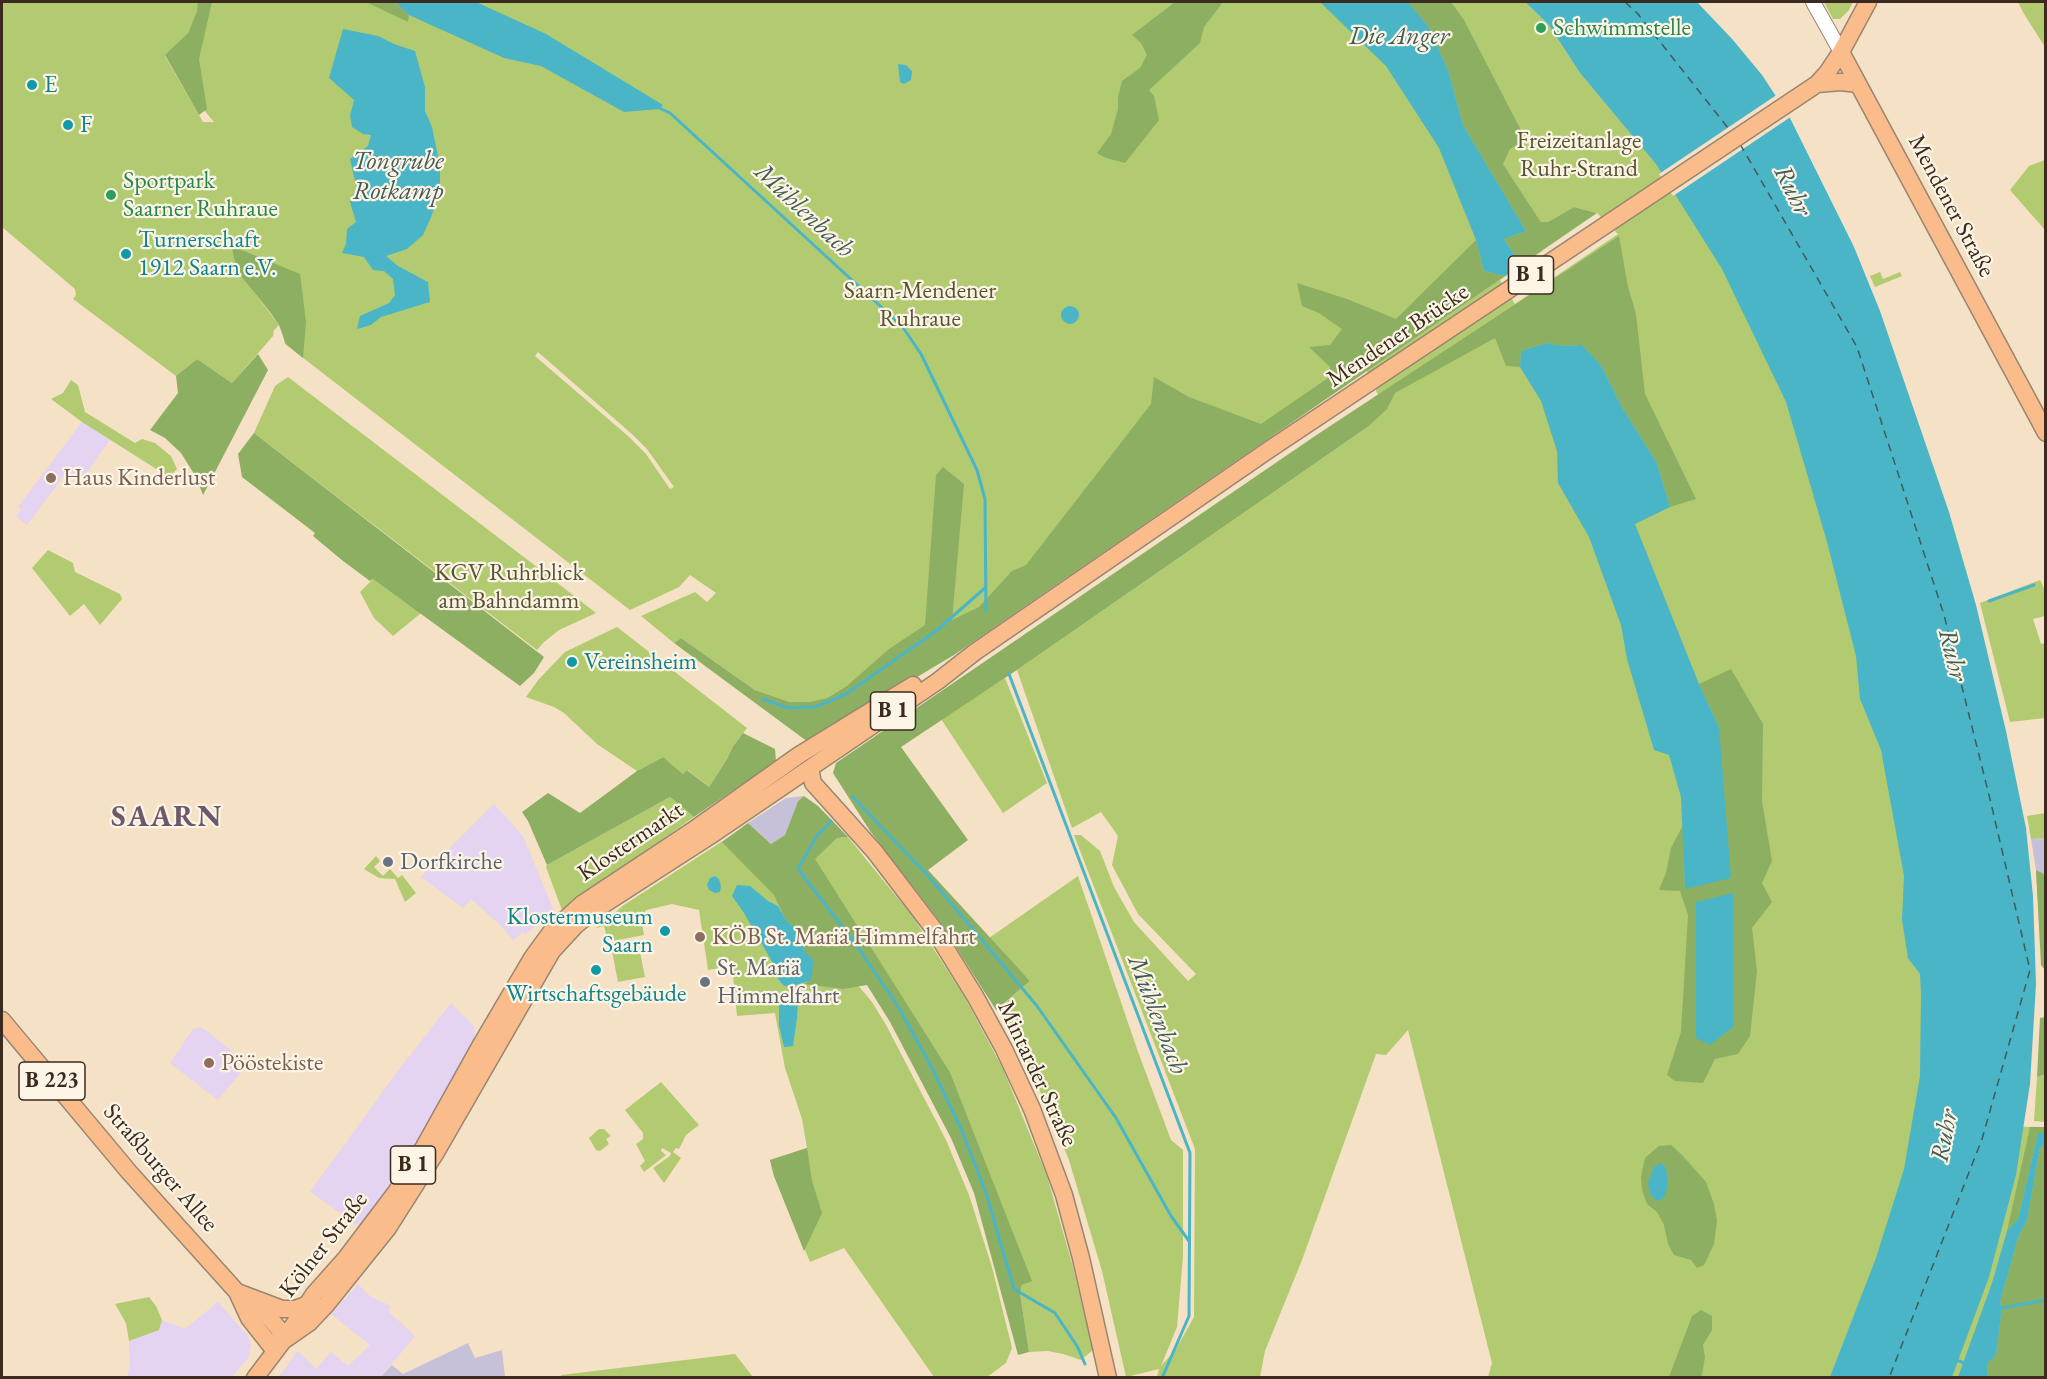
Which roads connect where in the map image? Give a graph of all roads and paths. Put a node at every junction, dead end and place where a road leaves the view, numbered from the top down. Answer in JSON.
{"nodes":[{"id":1,"x":1813,"y":2,"type":"edge"},
{"id":2,"x":1868,"y":2,"type":"edge"},
{"id":3,"x":1841,"y":52,"type":"junction"},
{"id":4,"x":1858,"y":84,"type":"junction"},
{"id":5,"x":1814,"y":85,"type":"junction"},
{"id":6,"x":2046,"y":433,"type":"edge"},
{"id":7,"x":805,"y":761,"type":"junction"},
{"id":8,"x":2,"y":1020,"type":"edge"},
{"id":9,"x":499,"y":1029,"type":"junction"},
{"id":10,"x":237,"y":1292,"type":"junction"},
{"id":11,"x":254,"y":1299,"type":"junction"},
{"id":12,"x":306,"y":1305,"type":"junction"},
{"id":13,"x":279,"y":1346,"type":"junction"},
{"id":14,"x":255,"y":1377,"type":"edge"},
{"id":15,"x":1108,"y":1377,"type":"edge"}],
"edges":[{"from":1,"to":3,"type":"street","name":"Mendener Straße"},
{"from":2,"to":3,"type":"main road","number":"B 1"},
{"from":3,"to":4,"type":"main road","name":"Mendener Straße"},
{"from":3,"to":5,"type":"main road","name":"Mendener Brücke","number":"B 1"},
{"from":4,"to":5,"type":"main road"},
{"from":4,"to":6,"type":"main road","name":"Mendener Straße"},
{"from":5,"to":7,"type":"main road","name":"Mendener Brücke","number":"B 1"},
{"from":7,"to":9,"type":"main road","name":"Klostermarkt","number":"B 1"},
{"from":7,"to":15,"type":"main road","name":"Mintarder Straße"},
{"from":8,"to":10,"type":"main road","name":"Straßburger Allee","number":"B 223"},
{"from":9,"to":12,"type":"main road","name":"Kölner Straße","number":"B 1"},
{"from":9,"to":13,"type":"main road","name":"Kölner Straße","number":"B 1"},
{"from":10,"to":11,"type":"main road","name":"Straßburger Allee","number":"B 223"},
{"from":10,"to":13,"type":"main road","name":"Straßburger Allee","number":"B 223"},
{"from":11,"to":12,"type":"main road"},
{"from":11,"to":13,"type":"main road","name":"Straßburger Allee","number":"B 223"},
{"from":12,"to":13,"type":"main road","name":"Kölner Straße","number":"B 1"},
{"from":13,"to":14,"type":"main road","name":"Kölner Straße","number":"B 1"}]}
